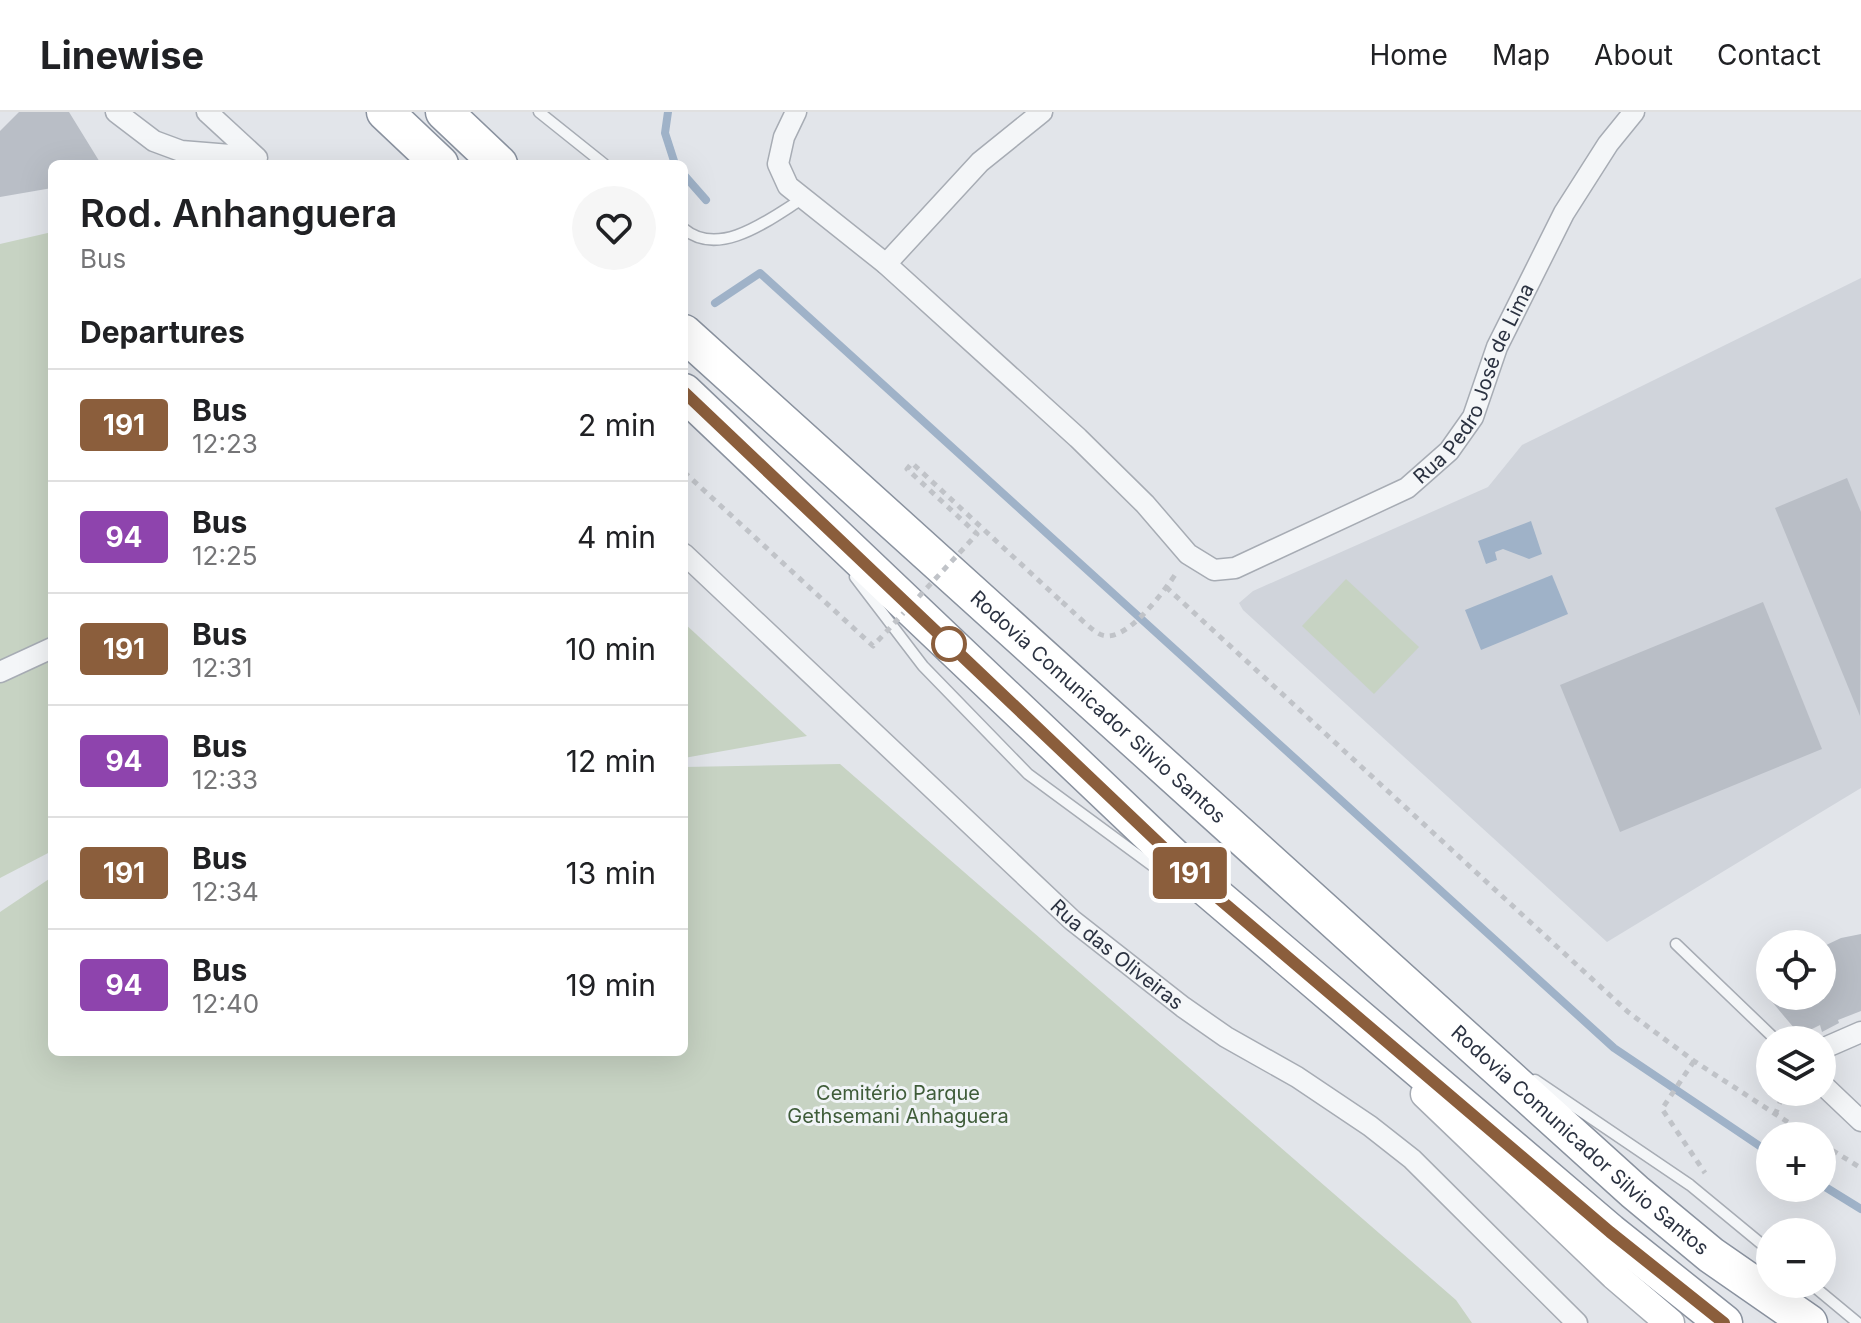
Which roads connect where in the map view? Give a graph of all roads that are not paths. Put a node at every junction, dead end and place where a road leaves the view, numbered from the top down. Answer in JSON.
{"nodes":[{"id":1,"x":116,"y":112,"type":"edge"},
{"id":2,"x":207,"y":112,"type":"edge"},
{"id":3,"x":385,"y":112,"type":"edge"},
{"id":4,"x":444,"y":112,"type":"edge"},
{"id":5,"x":539,"y":112,"type":"edge"},
{"id":6,"x":796,"y":112,"type":"edge"},
{"id":7,"x":1042,"y":112,"type":"edge"},
{"id":8,"x":1634,"y":112,"type":"edge"},
{"id":9,"x":260,"y":160,"type":"edge"},
{"id":10,"x":436,"y":160,"type":"edge"},
{"id":11,"x":495,"y":160,"type":"edge"},
{"id":12,"x":599,"y":160,"type":"edge"},
{"id":13,"x":802,"y":199,"type":"junction"},
{"id":14,"x":688,"y":232,"type":"edge"},
{"id":15,"x":886,"y":264,"type":"junction"},
{"id":16,"x":688,"y":337,"type":"edge"},
{"id":17,"x":688,"y":396,"type":"edge"},
{"id":18,"x":791,"y":492,"type":"junction"},
{"id":19,"x":838,"y":555,"type":"dead end"},
{"id":20,"x":688,"y":558,"type":"edge"},
{"id":21,"x":848,"y":567,"type":"dead end"},
{"id":22,"x":48,"y":650,"type":"edge"},
{"id":23,"x":0,"y":672,"type":"edge"},
{"id":24,"x":1204,"y":886,"type":"junction"},
{"id":25,"x":1676,"y":944,"type":"dead end"},
{"id":26,"x":1315,"y":983,"type":"junction"},
{"id":27,"x":1440,"y":1017,"type":"junction"},
{"id":28,"x":1761,"y":1026,"type":"edge"},
{"id":29,"x":1861,"y":1032,"type":"edge"},
{"id":30,"x":1836,"y":1043,"type":"edge"},
{"id":31,"x":1517,"y":1068,"type":"dead end"},
{"id":32,"x":1530,"y":1077,"type":"dead end"},
{"id":33,"x":1836,"y":1097,"type":"edge"},
{"id":34,"x":1861,"y":1121,"type":"edge"},
{"id":35,"x":1756,"y":1239,"type":"edge"},
{"id":36,"x":1828,"y":1298,"type":"edge"},
{"id":37,"x":1577,"y":1323,"type":"edge"},
{"id":38,"x":1670,"y":1323,"type":"edge"},
{"id":39,"x":1724,"y":1323,"type":"edge"},
{"id":40,"x":1809,"y":1323,"type":"edge"},
{"id":41,"x":1858,"y":1323,"type":"edge"}],
"edges":[{"from":1,"to":9,"type":"street"},
{"from":2,"to":9,"type":"street"},
{"from":3,"to":10,"type":"highway"},
{"from":4,"to":11,"type":"highway"},
{"from":5,"to":12,"type":"lane"},
{"from":6,"to":13,"type":"street"},
{"from":7,"to":15,"type":"street"},
{"from":8,"to":15,"type":"street","name":"Rua Pedro José de Lima"},
{"from":13,"to":14,"type":"lane"},
{"from":13,"to":15,"type":"street"},
{"from":16,"to":27,"type":"highway","name":"Rodovia Comunicador Silvio Santos"},
{"from":17,"to":18,"type":"highway"},
{"from":18,"to":19,"type":"lane"},
{"from":18,"to":24,"type":"highway"},
{"from":20,"to":37,"type":"street","name":"Rua das Oliveiras"},
{"from":21,"to":24,"type":"lane"},
{"from":22,"to":23,"type":"street"},
{"from":24,"to":26,"type":"highway"},
{"from":25,"to":28,"type":"lane"},
{"from":26,"to":38,"type":"main road"},
{"from":26,"to":39,"type":"highway"},
{"from":27,"to":31,"type":"lane"},
{"from":27,"to":40,"type":"highway","name":"Rodovia Comunicador Silvio Santos"},
{"from":29,"to":30,"type":"street"},
{"from":32,"to":35,"type":"lane"},
{"from":33,"to":34,"type":"street"},
{"from":36,"to":41,"type":"lane"}]}
